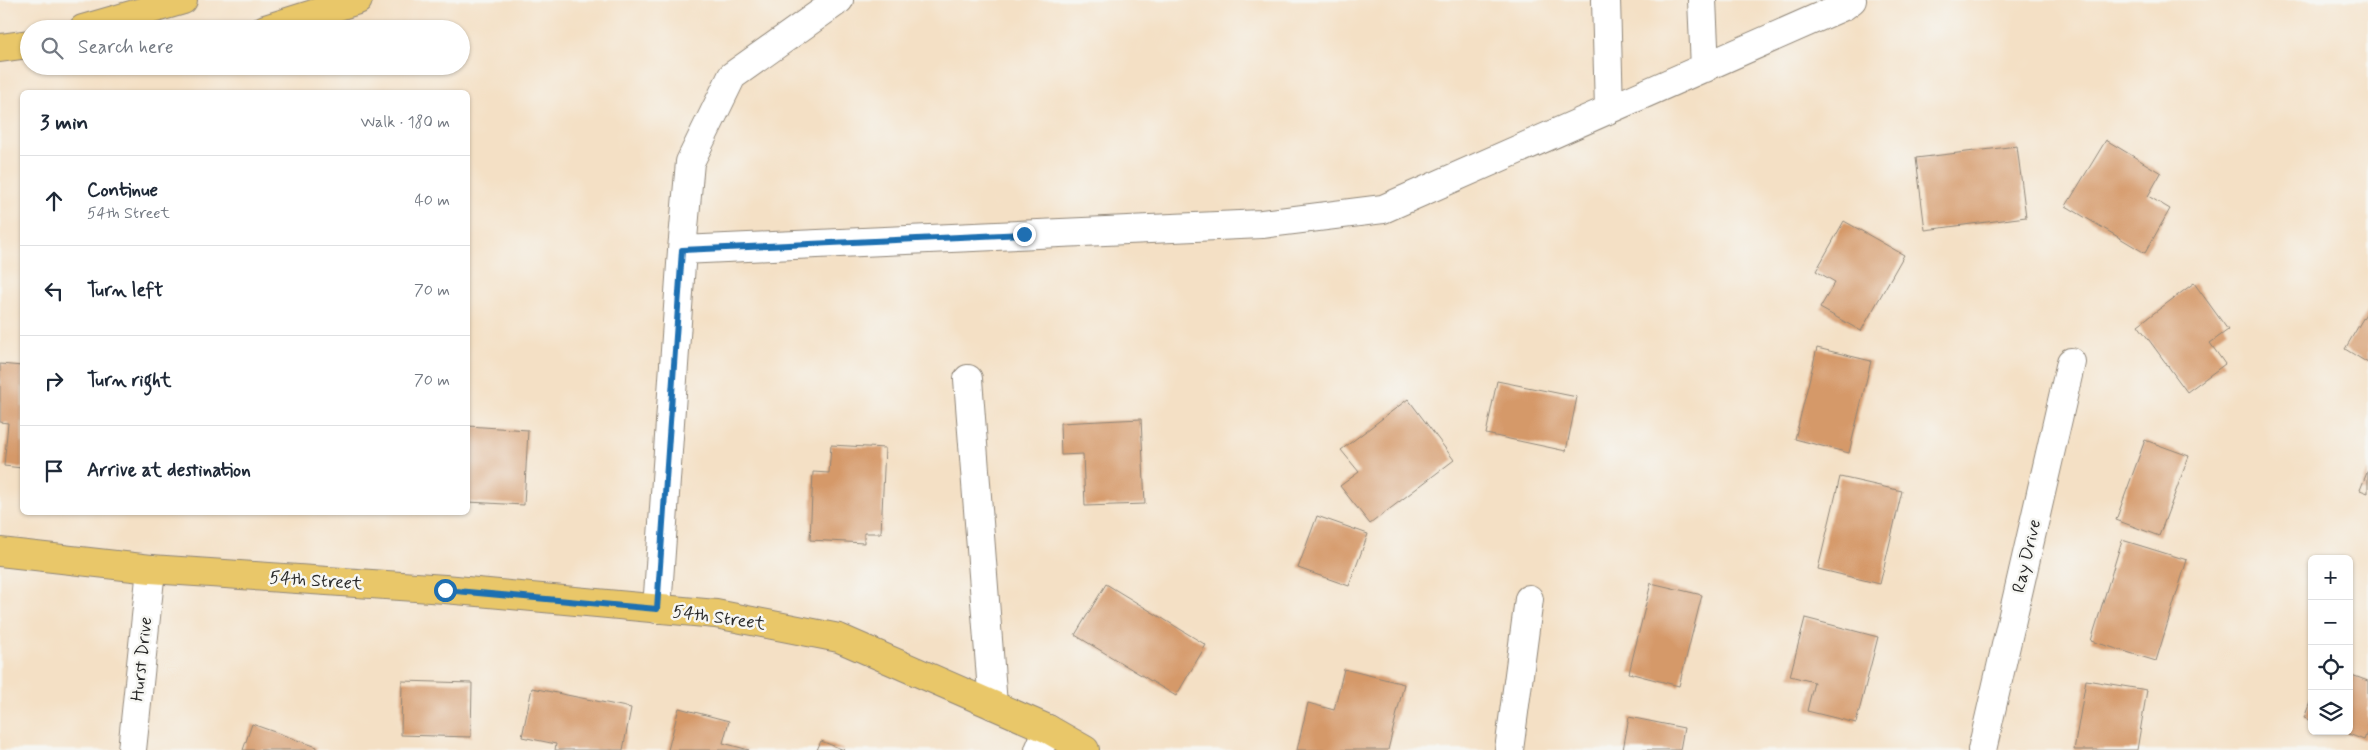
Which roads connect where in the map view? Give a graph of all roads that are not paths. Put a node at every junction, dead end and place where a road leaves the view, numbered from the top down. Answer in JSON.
{"nodes":[{"id":1,"x":183,"y":0,"type":"edge"},
{"id":2,"x":358,"y":0,"type":"edge"},
{"id":3,"x":839,"y":0,"type":"edge"},
{"id":4,"x":1606,"y":0,"type":"edge"},
{"id":5,"x":1702,"y":0,"type":"edge"},
{"id":6,"x":1852,"y":0,"type":"edge"},
{"id":7,"x":114,"y":20,"type":"edge"},
{"id":8,"x":294,"y":20,"type":"edge"},
{"id":9,"x":1705,"y":68,"type":"junction"},
{"id":10,"x":1609,"y":109,"type":"junction"},
{"id":11,"x":682,"y":250,"type":"junction"},
{"id":12,"x":2071,"y":362,"type":"dead end"},
{"id":13,"x":968,"y":379,"type":"dead end"},
{"id":14,"x":0,"y":552,"type":"edge"},
{"id":15,"x":150,"y":569,"type":"junction"},
{"id":16,"x":1529,"y":599,"type":"dead end"},
{"id":17,"x":657,"y":609,"type":"junction"},
{"id":18,"x":993,"y":705,"type":"junction"},
{"id":19,"x":1044,"y":740,"type":"edge"},
{"id":20,"x":132,"y":750,"type":"edge"},
{"id":21,"x":1085,"y":750,"type":"edge"},
{"id":22,"x":1509,"y":750,"type":"edge"},
{"id":23,"x":1982,"y":750,"type":"edge"}],
"edges":[{"from":1,"to":7,"type":"main road"},
{"from":2,"to":8,"type":"main road"},
{"from":3,"to":11,"type":"street"},
{"from":4,"to":10,"type":"street"},
{"from":5,"to":9,"type":"street"},
{"from":6,"to":9,"type":"street"},
{"from":9,"to":10,"type":"street"},
{"from":10,"to":11,"type":"street"},
{"from":11,"to":17,"type":"street"},
{"from":12,"to":23,"type":"street","name":"Ray Drive"},
{"from":13,"to":18,"type":"street"},
{"from":14,"to":15,"type":"main road","name":"54th Street"},
{"from":15,"to":17,"type":"main road","name":"54th Street"},
{"from":15,"to":20,"type":"street","name":"Hurst Drive"},
{"from":16,"to":22,"type":"street"},
{"from":17,"to":18,"type":"main road","name":"54th Street"},
{"from":18,"to":19,"type":"main road","name":"54th Street"},
{"from":19,"to":21,"type":"main road","name":"54th Street"}]}
